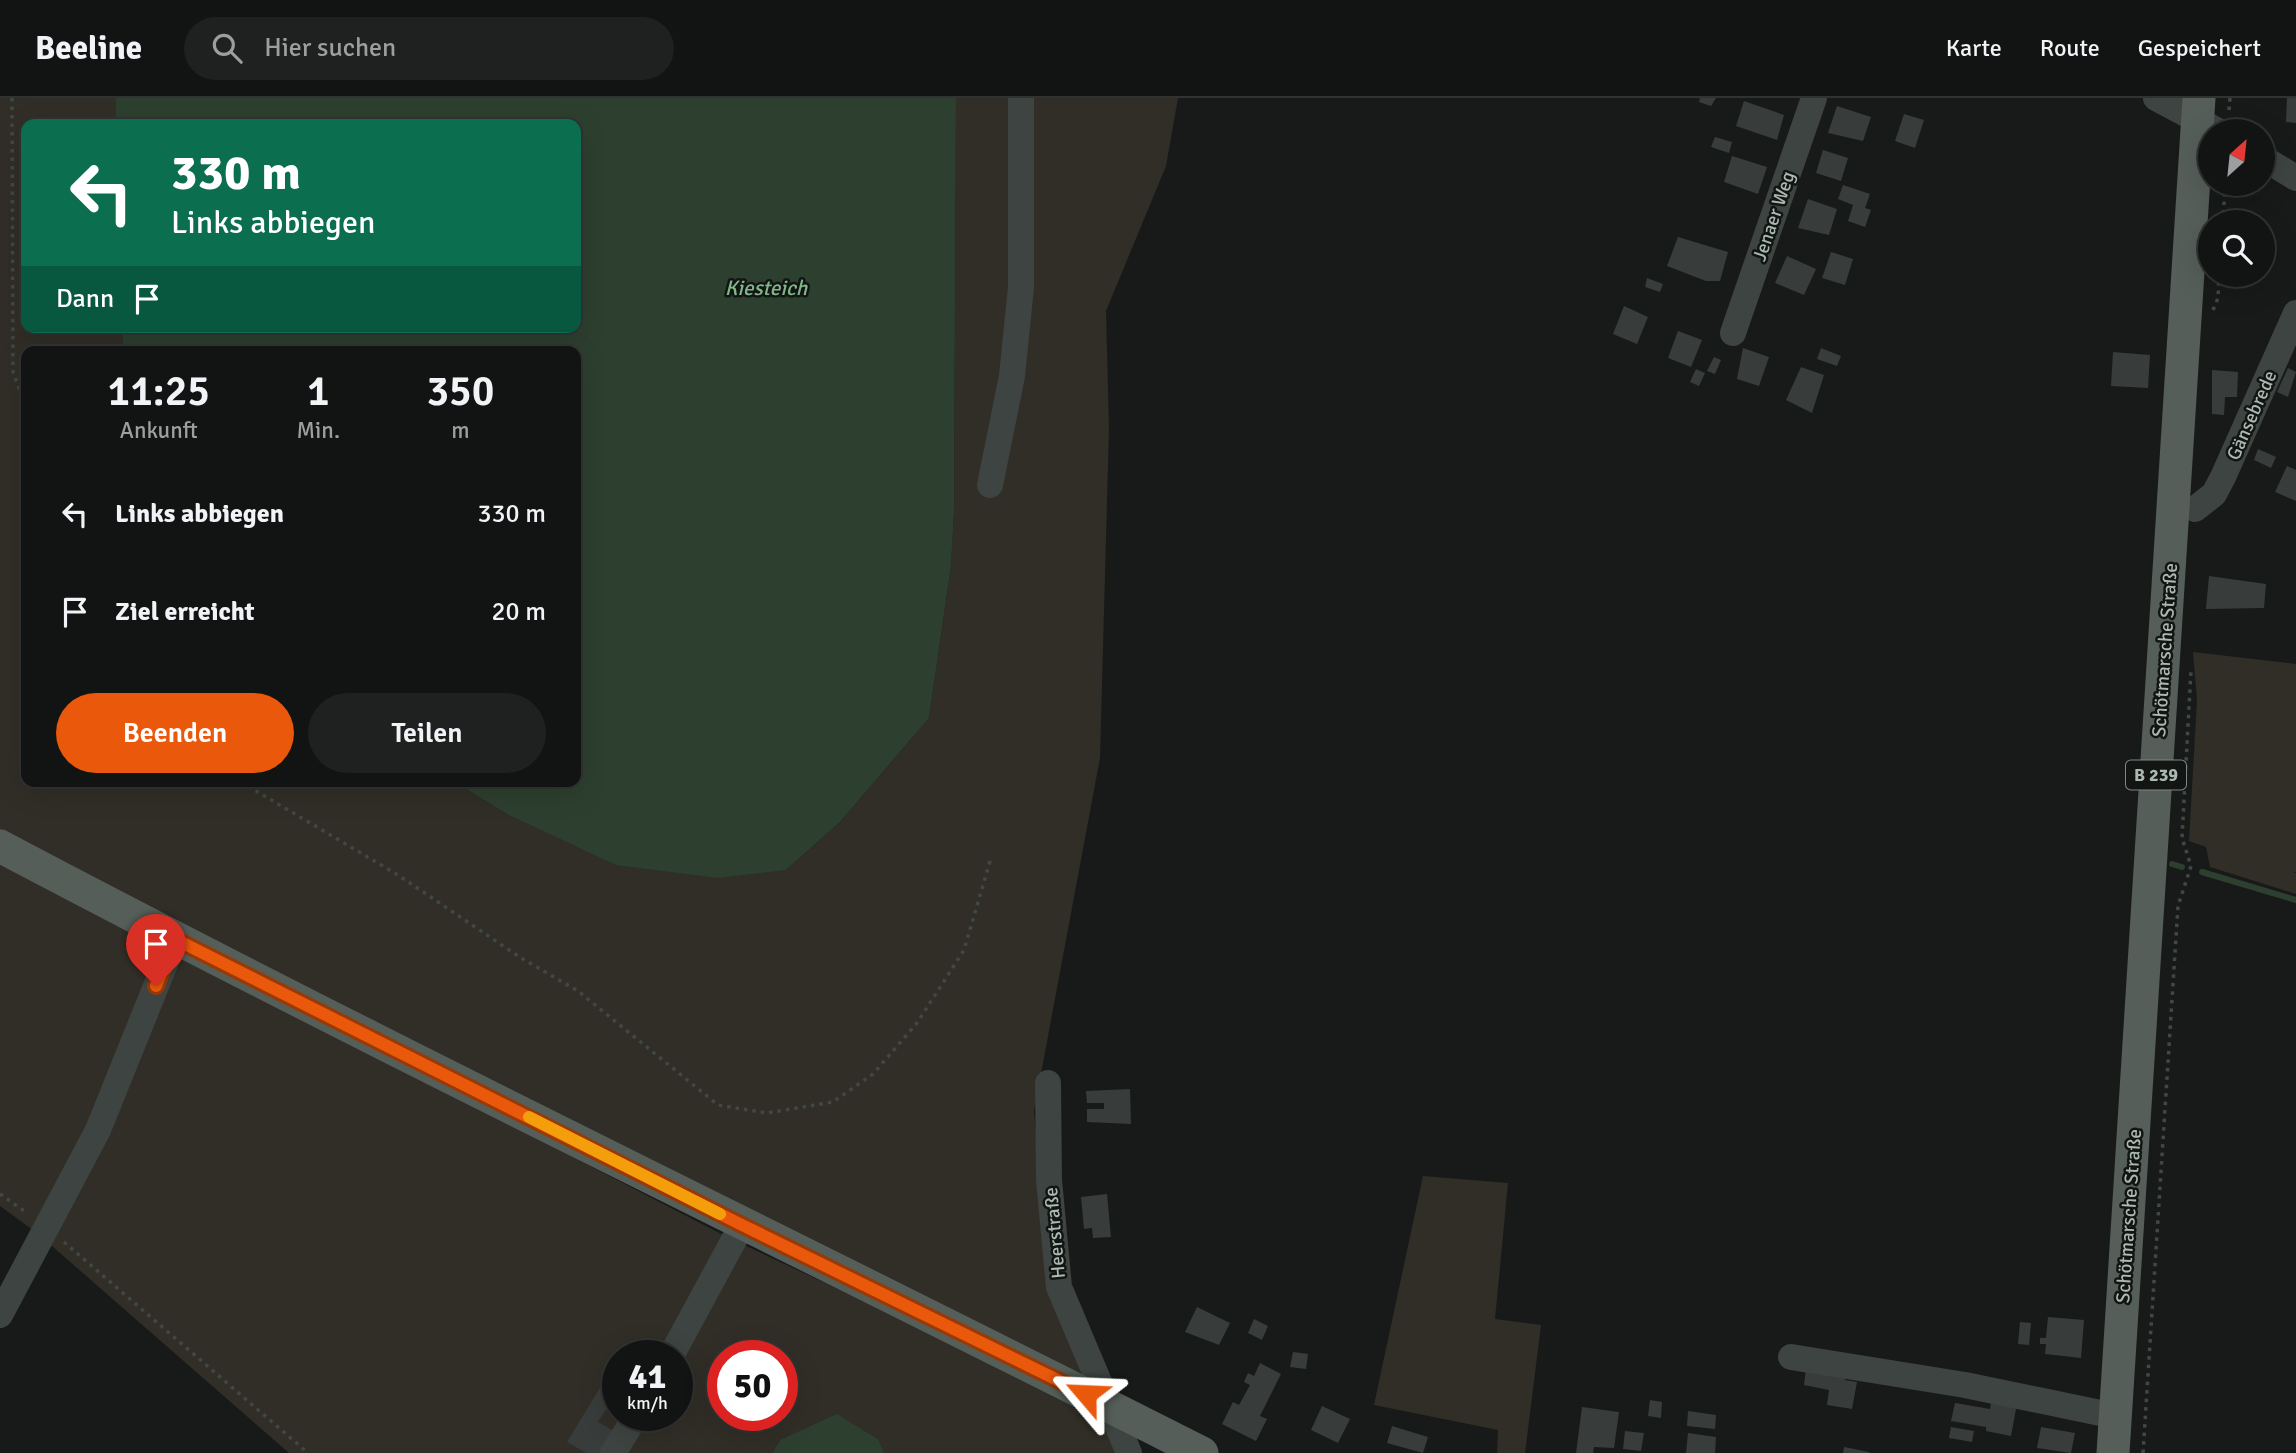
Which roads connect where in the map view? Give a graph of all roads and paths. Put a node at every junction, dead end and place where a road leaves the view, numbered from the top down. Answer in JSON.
{"nodes":[{"id":1,"x":12,"y":98,"type":"edge"},
{"id":2,"x":1021,"y":98,"type":"edge"},
{"id":3,"x":1814,"y":98,"type":"edge"},
{"id":4,"x":2156,"y":98,"type":"edge"},
{"id":5,"x":2205,"y":116,"type":"edge"},
{"id":6,"x":2275,"y":165,"type":"edge"},
{"id":7,"x":2296,"y":178,"type":"edge"},
{"id":8,"x":2296,"y":313,"type":"edge"},
{"id":9,"x":1733,"y":333,"type":"dead end"},
{"id":10,"x":21,"y":394,"type":"edge"},
{"id":11,"x":990,"y":485,"type":"dead end"},
{"id":12,"x":2194,"y":509,"type":"dead end"},
{"id":13,"x":249,"y":787,"type":"edge"},
{"id":14,"x":0,"y":846,"type":"edge"},
{"id":15,"x":991,"y":858,"type":"dead end"},
{"id":16,"x":175,"y":939,"type":"junction"},
{"id":17,"x":1048,"y":1083,"type":"dead end"},
{"id":18,"x":0,"y":1194,"type":"edge"},
{"id":19,"x":742,"y":1225,"type":"junction"},
{"id":20,"x":47,"y":1227,"type":"junction"},
{"id":21,"x":0,"y":1315,"type":"edge"},
{"id":22,"x":680,"y":1340,"type":"edge"},
{"id":23,"x":1791,"y":1357,"type":"dead end"},
{"id":24,"x":1110,"y":1406,"type":"junction"},
{"id":25,"x":2115,"y":1416,"type":"junction"},
{"id":26,"x":627,"y":1431,"type":"edge"},
{"id":27,"x":308,"y":1453,"type":"edge"},
{"id":28,"x":613,"y":1453,"type":"edge"},
{"id":29,"x":1129,"y":1453,"type":"edge"},
{"id":30,"x":1202,"y":1453,"type":"edge"},
{"id":31,"x":2113,"y":1453,"type":"edge"}],
"edges":[{"from":1,"to":10,"type":"path"},
{"from":2,"to":11,"type":"street"},
{"from":3,"to":9,"type":"street","name":"Jenaer Weg"},
{"from":4,"to":5,"type":"street"},
{"from":5,"to":25,"type":"main road","name":"Schötmarsche Straße","number":"B 239"},
{"from":6,"to":7,"type":"street"},
{"from":8,"to":12,"type":"street","name":"Gänsebrede"},
{"from":13,"to":15,"type":"path"},
{"from":14,"to":16,"type":"main road"},
{"from":16,"to":19,"type":"main road"},
{"from":16,"to":20,"type":"street"},
{"from":17,"to":24,"type":"street","name":"Heerstraße"},
{"from":18,"to":20,"type":"path"},
{"from":19,"to":22,"type":"street"},
{"from":19,"to":24,"type":"main road"},
{"from":20,"to":21,"type":"street"},
{"from":20,"to":27,"type":"path"},
{"from":23,"to":25,"type":"street"},
{"from":24,"to":29,"type":"street","name":"Heerstraße"},
{"from":24,"to":30,"type":"main road"},
{"from":25,"to":31,"type":"main road","name":"Schötmarsche Straße","number":"B 239"},
{"from":26,"to":28,"type":"street"}]}
